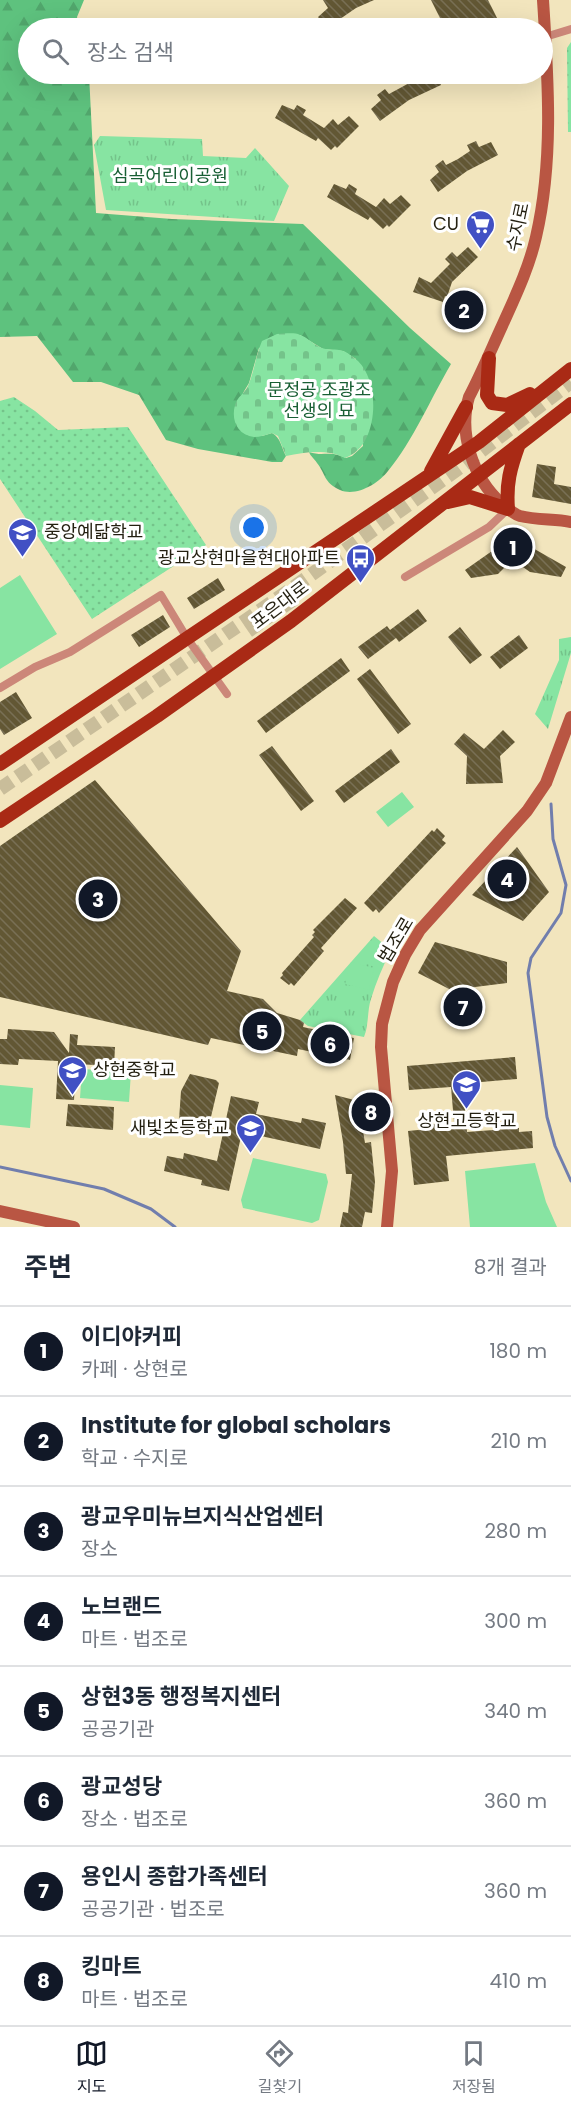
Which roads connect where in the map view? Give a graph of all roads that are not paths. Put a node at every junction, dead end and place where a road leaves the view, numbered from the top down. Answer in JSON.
{"nodes":[{"id":1,"x":543,"y":0,"type":"edge"},
{"id":2,"x":544,"y":18,"type":"edge"},
{"id":3,"x":571,"y":29,"type":"edge"},
{"id":4,"x":553,"y":35,"type":"edge"},
{"id":5,"x":546,"y":84,"type":"edge"},
{"id":6,"x":489,"y":358,"type":"junction"},
{"id":7,"x":571,"y":369,"type":"edge"},
{"id":8,"x":549,"y":387,"type":"junction"},
{"id":9,"x":571,"y":404,"type":"edge"},
{"id":10,"x":466,"y":407,"type":"junction"},
{"id":11,"x":519,"y":444,"type":"junction"},
{"id":12,"x":470,"y":448,"type":"junction"},
{"id":13,"x":478,"y":476,"type":"junction"},
{"id":14,"x":427,"y":477,"type":"junction"},
{"id":15,"x":444,"y":502,"type":"junction"},
{"id":16,"x":508,"y":509,"type":"junction"},
{"id":17,"x":571,"y":522,"type":"edge"},
{"id":18,"x":405,"y":577,"type":"dead end"},
{"id":19,"x":187,"y":638,"type":"junction"},
{"id":20,"x":214,"y":676,"type":"junction"},
{"id":21,"x":0,"y":688,"type":"edge"},
{"id":22,"x":227,"y":694,"type":"dead end"},
{"id":23,"x":571,"y":717,"type":"edge"},
{"id":24,"x":0,"y":764,"type":"edge"},
{"id":25,"x":0,"y":821,"type":"edge"},
{"id":26,"x":0,"y":1211,"type":"edge"},
{"id":27,"x":75,"y":1227,"type":"edge"},
{"id":28,"x":387,"y":1227,"type":"edge"}],
"edges":[{"from":1,"to":2,"type":"street","name":"수지로"},
{"from":3,"to":4,"type":"street"},
{"from":5,"to":6,"type":"street","name":"수지로"},
{"from":6,"to":8,"type":"main road"},
{"from":6,"to":10,"type":"street","name":"수지로"},
{"from":7,"to":8,"type":"main road","name":"포은대로"},
{"from":8,"to":12,"type":"main road","name":"포은대로"},
{"from":9,"to":11,"type":"main road","name":"포은대로"},
{"from":10,"to":12,"type":"street","name":"수지로"},
{"from":10,"to":14,"type":"main road"},
{"from":11,"to":13,"type":"main road","name":"포은대로"},
{"from":11,"to":16,"type":"main road"},
{"from":12,"to":13,"type":"street","name":"수지로"},
{"from":12,"to":14,"type":"main road","name":"포은대로"},
{"from":13,"to":15,"type":"main road","name":"포은대로"},
{"from":13,"to":16,"type":"street"},
{"from":14,"to":19,"type":"main road","name":"포은대로"},
{"from":15,"to":16,"type":"main road"},
{"from":15,"to":20,"type":"main road","name":"포은대로"},
{"from":16,"to":17,"type":"street"},
{"from":16,"to":18,"type":"street"},
{"from":19,"to":20,"type":"street"},
{"from":19,"to":21,"type":"street"},
{"from":19,"to":24,"type":"main road","name":"포은대로"},
{"from":20,"to":22,"type":"street"},
{"from":20,"to":25,"type":"main road","name":"포은대로"},
{"from":23,"to":28,"type":"street","name":"법조로"},
{"from":26,"to":27,"type":"street"}]}
